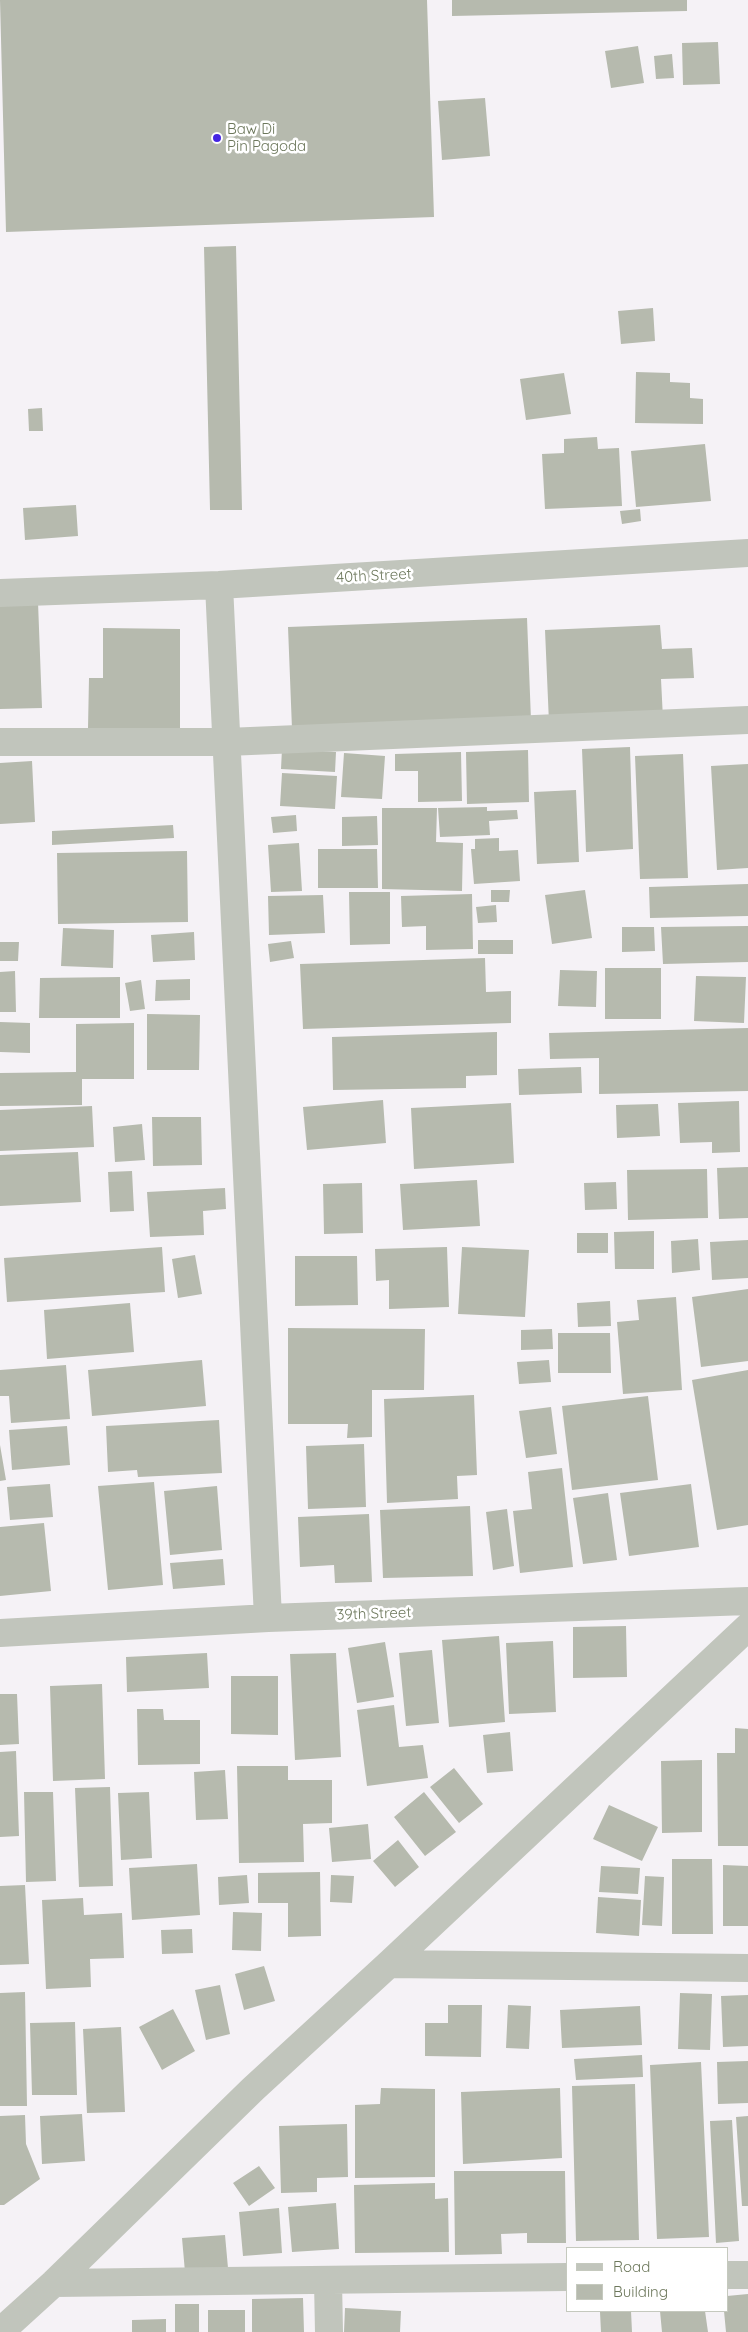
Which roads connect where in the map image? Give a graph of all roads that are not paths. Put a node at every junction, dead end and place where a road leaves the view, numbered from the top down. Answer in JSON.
{"nodes":[{"id":1,"x":748,"y":553,"type":"edge"},
{"id":2,"x":219,"y":585,"type":"junction"},
{"id":3,"x":0,"y":593,"type":"edge"},
{"id":4,"x":748,"y":720,"type":"edge"},
{"id":5,"x":0,"y":742,"type":"edge"},
{"id":6,"x":227,"y":742,"type":"junction"},
{"id":7,"x":748,"y":1601,"type":"edge"},
{"id":8,"x":268,"y":1618,"type":"junction"},
{"id":9,"x":748,"y":1627,"type":"edge"},
{"id":10,"x":0,"y":1633,"type":"edge"},
{"id":11,"x":389,"y":1964,"type":"junction"},
{"id":12,"x":748,"y":1968,"type":"edge"},
{"id":13,"x":728,"y":2275,"type":"edge"},
{"id":14,"x":748,"y":2275,"type":"edge"},
{"id":15,"x":566,"y":2277,"type":"edge"},
{"id":16,"x":328,"y":2281,"type":"junction"},
{"id":17,"x":54,"y":2283,"type":"junction"},
{"id":18,"x":0,"y":2332,"type":"edge"},
{"id":19,"x":329,"y":2332,"type":"edge"}],
"edges":[{"from":1,"to":2,"type":"street","name":"40th Street"},
{"from":2,"to":3,"type":"street","name":"40th Street"},
{"from":2,"to":6,"type":"street"},
{"from":4,"to":6,"type":"street"},
{"from":5,"to":6,"type":"street"},
{"from":6,"to":8,"type":"street"},
{"from":7,"to":8,"type":"street","name":"39th Street"},
{"from":8,"to":10,"type":"street","name":"39th Street"},
{"from":9,"to":11,"type":"street"},
{"from":11,"to":12,"type":"street"},
{"from":11,"to":17,"type":"street"},
{"from":13,"to":14,"type":"street"},
{"from":15,"to":16,"type":"street"},
{"from":16,"to":17,"type":"street"},
{"from":16,"to":19,"type":"street"},
{"from":17,"to":18,"type":"street"}]}
